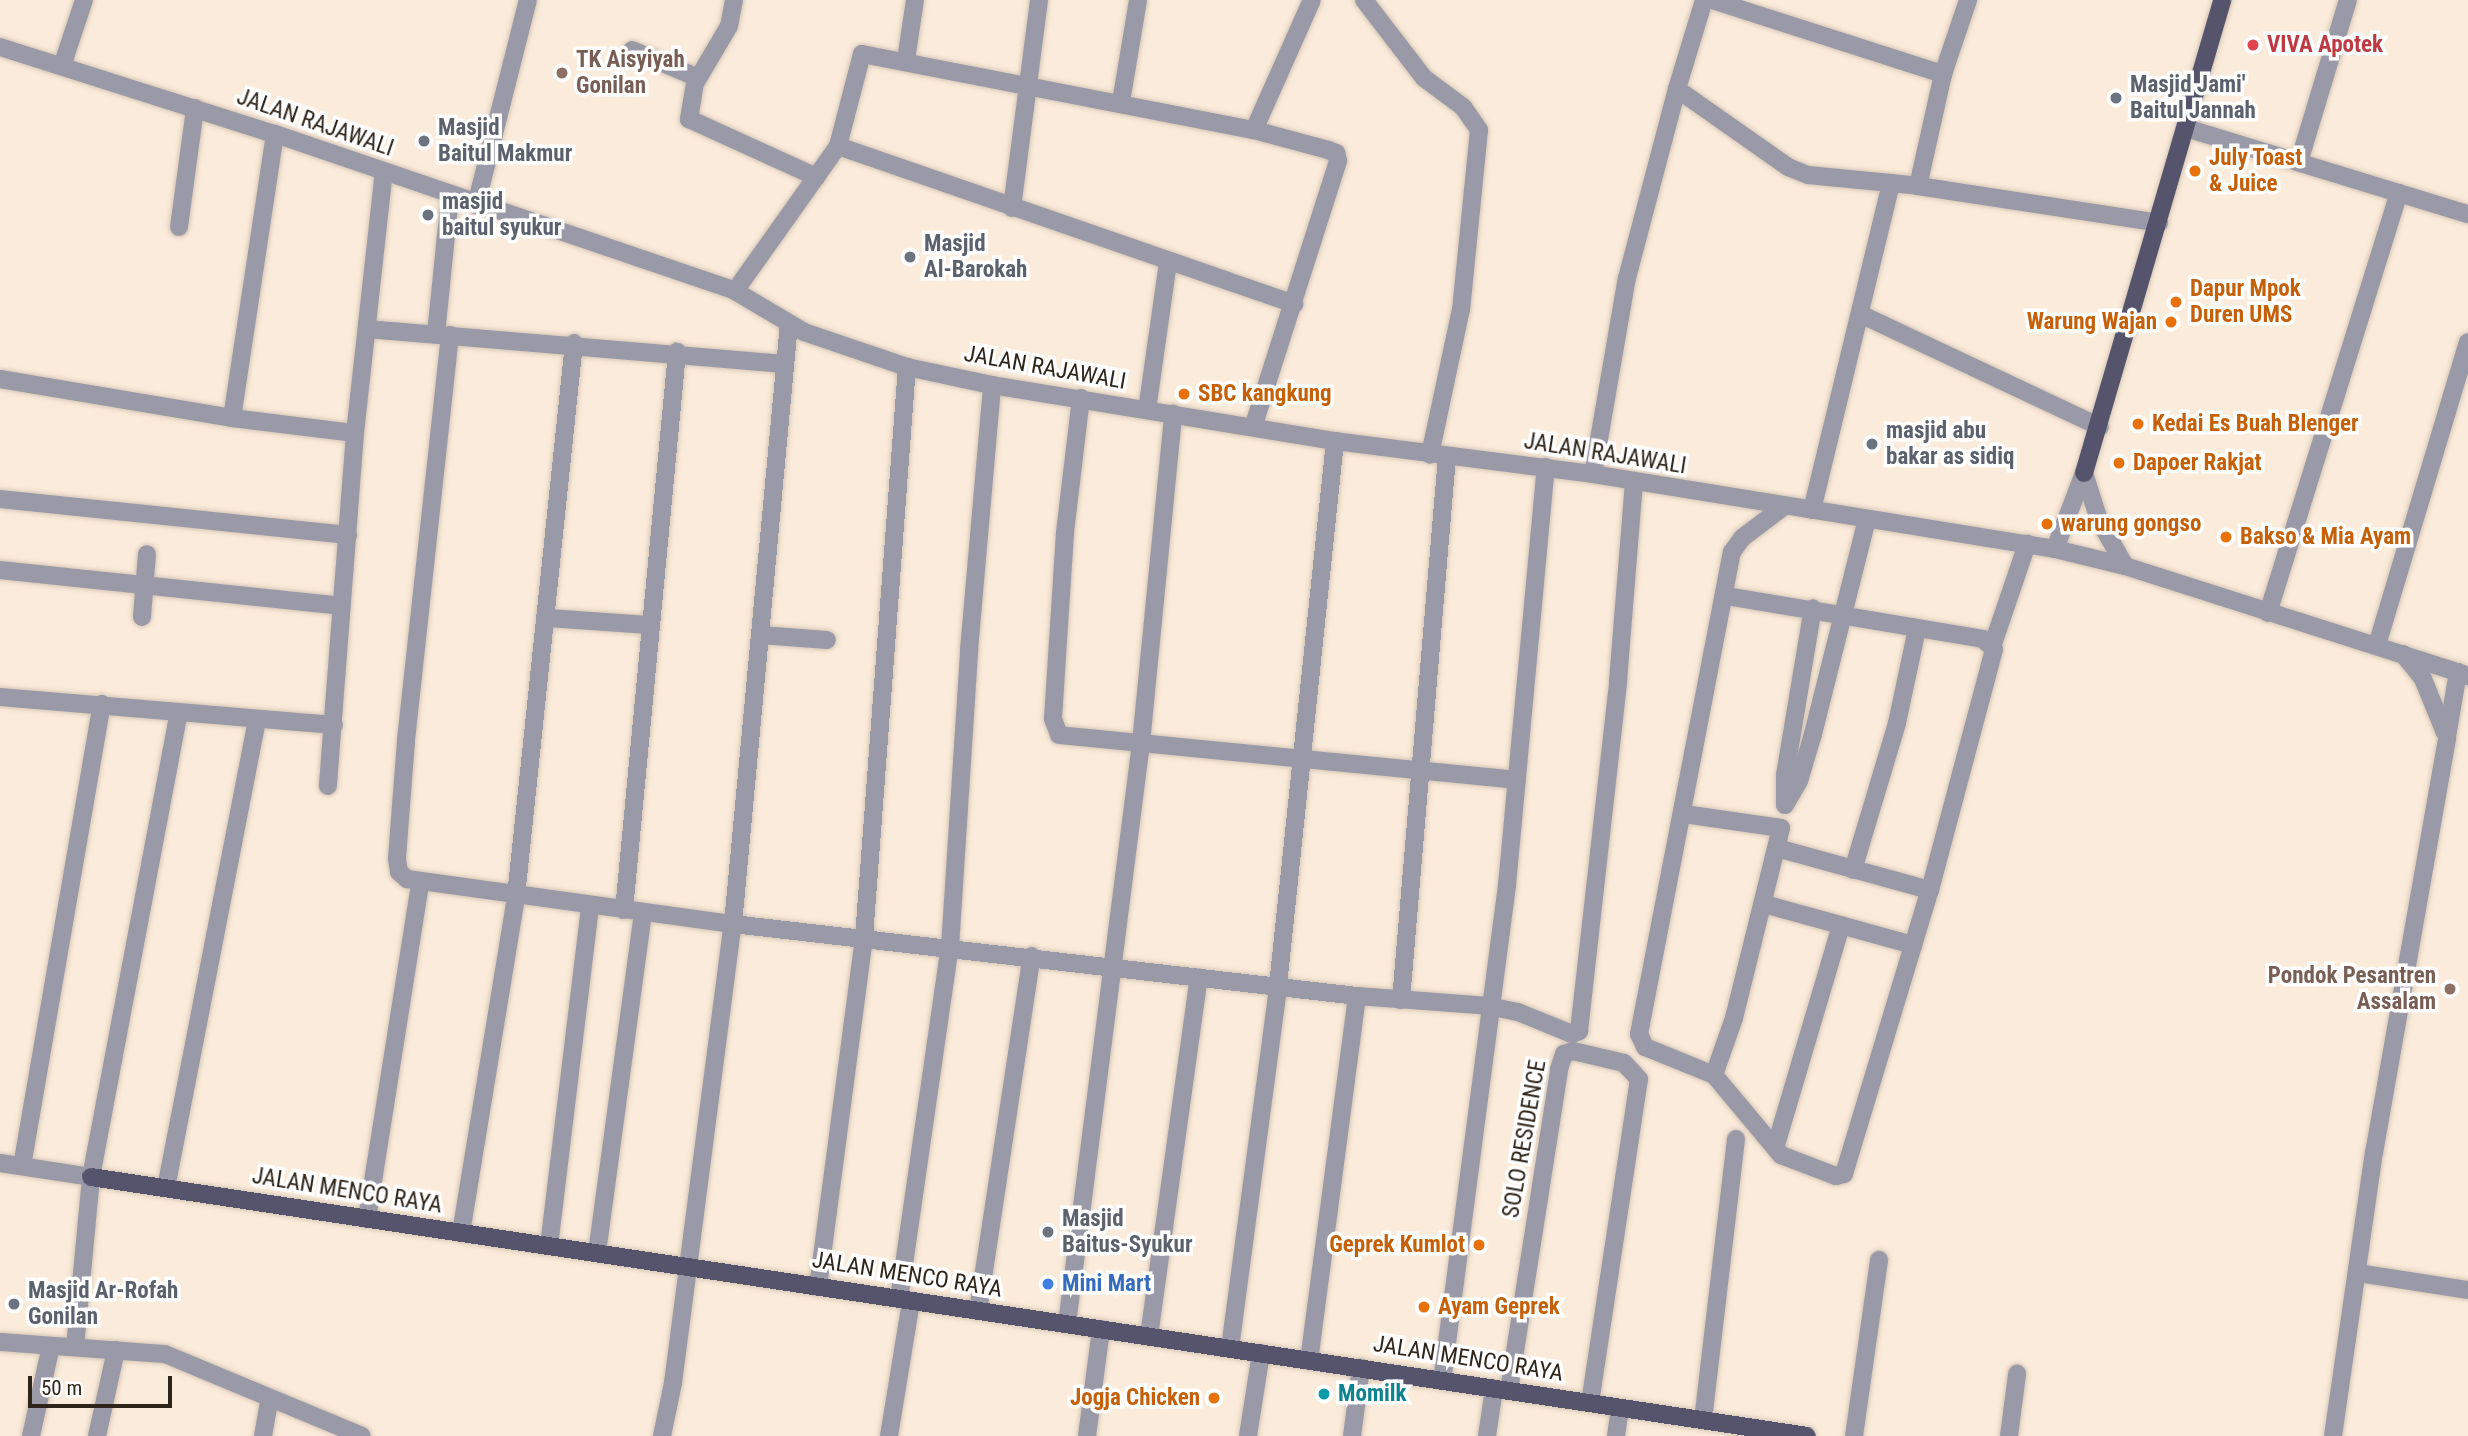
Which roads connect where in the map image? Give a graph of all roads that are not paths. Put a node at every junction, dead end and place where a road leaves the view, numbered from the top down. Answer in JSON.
{"nodes":[{"id":1,"x":84,"y":0,"type":"edge"},
{"id":2,"x":528,"y":0,"type":"edge"},
{"id":3,"x":734,"y":0,"type":"edge"},
{"id":4,"x":915,"y":0,"type":"edge"},
{"id":5,"x":1039,"y":0,"type":"edge"},
{"id":6,"x":1138,"y":0,"type":"edge"},
{"id":7,"x":1312,"y":0,"type":"edge"},
{"id":8,"x":1364,"y":0,"type":"edge"},
{"id":9,"x":1703,"y":0,"type":"edge"},
{"id":10,"x":1712,"y":0,"type":"edge"},
{"id":11,"x":1968,"y":0,"type":"edge"},
{"id":12,"x":2222,"y":0,"type":"edge"},
{"id":13,"x":2348,"y":0,"type":"edge"},
{"id":14,"x":0,"y":47,"type":"edge"},
{"id":15,"x":632,"y":50,"type":"dead end"},
{"id":16,"x":906,"y":60,"type":"junction"},
{"id":17,"x":62,"y":66,"type":"junction"},
{"id":18,"x":1943,"y":74,"type":"junction"},
{"id":19,"x":696,"y":82,"type":"junction"},
{"id":20,"x":1029,"y":88,"type":"junction"},
{"id":21,"x":1677,"y":89,"type":"junction"},
{"id":22,"x":1121,"y":102,"type":"junction"},
{"id":23,"x":195,"y":108,"type":"junction"},
{"id":24,"x":2186,"y":128,"type":"junction"},
{"id":25,"x":1254,"y":130,"type":"junction"},
{"id":26,"x":275,"y":134,"type":"junction"},
{"id":27,"x":838,"y":146,"type":"junction"},
{"id":28,"x":2299,"y":162,"type":"junction"},
{"id":29,"x":384,"y":172,"type":"junction"},
{"id":30,"x":816,"y":177,"type":"junction"},
{"id":31,"x":1891,"y":183,"type":"junction"},
{"id":32,"x":1918,"y":186,"type":"junction"},
{"id":33,"x":2399,"y":193,"type":"junction"},
{"id":34,"x":450,"y":196,"type":"junction"},
{"id":35,"x":476,"y":205,"type":"junction"},
{"id":36,"x":1012,"y":208,"type":"junction"},
{"id":37,"x":2468,"y":214,"type":"edge"},
{"id":38,"x":2159,"y":223,"type":"junction"},
{"id":39,"x":179,"y":227,"type":"dead end"},
{"id":40,"x":1168,"y":263,"type":"junction"},
{"id":41,"x":734,"y":291,"type":"junction"},
{"id":42,"x":1294,"y":304,"type":"junction"},
{"id":43,"x":1860,"y":313,"type":"junction"},
{"id":44,"x":789,"y":324,"type":"junction"},
{"id":45,"x":367,"y":329,"type":"junction"},
{"id":46,"x":443,"y":335,"type":"junction"},
{"id":47,"x":2468,"y":342,"type":"edge"},
{"id":48,"x":573,"y":343,"type":"junction"},
{"id":49,"x":677,"y":352,"type":"junction"},
{"id":50,"x":785,"y":364,"type":"junction"},
{"id":51,"x":908,"y":367,"type":"junction"},
{"id":52,"x":0,"y":379,"type":"edge"},
{"id":53,"x":992,"y":386,"type":"junction"},
{"id":54,"x":1081,"y":398,"type":"junction"},
{"id":55,"x":1147,"y":410,"type":"junction"},
{"id":56,"x":1173,"y":414,"type":"junction"},
{"id":57,"x":232,"y":418,"type":"junction"},
{"id":58,"x":1253,"y":426,"type":"junction"},
{"id":59,"x":2100,"y":427,"type":"junction"},
{"id":60,"x":355,"y":433,"type":"junction"},
{"id":61,"x":1335,"y":441,"type":"junction"},
{"id":62,"x":1438,"y":456,"type":"junction"},
{"id":63,"x":1546,"y":467,"type":"junction"},
{"id":64,"x":2084,"y":473,"type":"junction"},
{"id":65,"x":1593,"y":474,"type":"junction"},
{"id":66,"x":1634,"y":483,"type":"junction"},
{"id":67,"x":0,"y":499,"type":"edge"},
{"id":68,"x":1783,"y":507,"type":"junction"},
{"id":69,"x":1812,"y":510,"type":"junction"},
{"id":70,"x":1867,"y":519,"type":"junction"},
{"id":71,"x":348,"y":535,"type":"junction"},
{"id":72,"x":2027,"y":544,"type":"junction"},
{"id":73,"x":2055,"y":549,"type":"junction"},
{"id":74,"x":147,"y":554,"type":"dead end"},
{"id":75,"x":2125,"y":566,"type":"junction"},
{"id":76,"x":0,"y":570,"type":"edge"},
{"id":77,"x":145,"y":586,"type":"junction"},
{"id":78,"x":1726,"y":596,"type":"junction"},
{"id":79,"x":333,"y":605,"type":"dead end"},
{"id":80,"x":1813,"y":608,"type":"junction"},
{"id":81,"x":2268,"y":613,"type":"junction"},
{"id":82,"x":1845,"y":614,"type":"junction"},
{"id":83,"x":142,"y":617,"type":"dead end"},
{"id":84,"x":548,"y":618,"type":"junction"},
{"id":85,"x":649,"y":625,"type":"junction"},
{"id":86,"x":1917,"y":629,"type":"junction"},
{"id":87,"x":761,"y":635,"type":"junction"},
{"id":88,"x":827,"y":640,"type":"dead end"},
{"id":89,"x":1993,"y":644,"type":"junction"},
{"id":90,"x":2377,"y":645,"type":"junction"},
{"id":91,"x":2403,"y":654,"type":"junction"},
{"id":92,"x":2463,"y":674,"type":"edge"},
{"id":93,"x":0,"y":696,"type":"edge"},
{"id":94,"x":102,"y":704,"type":"junction"},
{"id":95,"x":179,"y":712,"type":"junction"},
{"id":96,"x":257,"y":720,"type":"junction"},
{"id":97,"x":334,"y":725,"type":"junction"},
{"id":98,"x":2446,"y":737,"type":"junction"},
{"id":99,"x":1141,"y":743,"type":"junction"},
{"id":100,"x":1303,"y":759,"type":"junction"},
{"id":101,"x":1420,"y":771,"type":"junction"},
{"id":102,"x":1517,"y":780,"type":"junction"},
{"id":103,"x":328,"y":786,"type":"dead end"},
{"id":104,"x":1785,"y":805,"type":"junction"},
{"id":105,"x":1684,"y":814,"type":"junction"},
{"id":106,"x":1782,"y":828,"type":"junction"},
{"id":107,"x":1777,"y":848,"type":"junction"},
{"id":108,"x":1853,"y":870,"type":"junction"},
{"id":109,"x":420,"y":884,"type":"junction"},
{"id":110,"x":1930,"y":890,"type":"junction"},
{"id":111,"x":516,"y":896,"type":"junction"},
{"id":112,"x":1764,"y":904,"type":"junction"},
{"id":113,"x":590,"y":905,"type":"junction"},
{"id":114,"x":624,"y":910,"type":"junction"},
{"id":115,"x":642,"y":913,"type":"junction"},
{"id":116,"x":733,"y":925,"type":"junction"},
{"id":117,"x":1841,"y":925,"type":"junction"},
{"id":118,"x":864,"y":937,"type":"junction"},
{"id":119,"x":1913,"y":945,"type":"junction"},
{"id":120,"x":950,"y":947,"type":"junction"},
{"id":121,"x":1032,"y":956,"type":"junction"},
{"id":122,"x":1110,"y":966,"type":"junction"},
{"id":123,"x":1199,"y":977,"type":"junction"},
{"id":124,"x":1278,"y":986,"type":"junction"},
{"id":125,"x":1357,"y":996,"type":"junction"},
{"id":126,"x":1401,"y":1000,"type":"junction"},
{"id":127,"x":1489,"y":1006,"type":"junction"},
{"id":128,"x":1714,"y":1075,"type":"junction"},
{"id":129,"x":1736,"y":1139,"type":"dead end"},
{"id":130,"x":1776,"y":1145,"type":"junction"},
{"id":131,"x":0,"y":1163,"type":"edge"},
{"id":132,"x":22,"y":1166,"type":"junction"},
{"id":133,"x":91,"y":1177,"type":"junction"},
{"id":134,"x":166,"y":1188,"type":"junction"},
{"id":135,"x":367,"y":1219,"type":"junction"},
{"id":136,"x":461,"y":1233,"type":"junction"},
{"id":137,"x":549,"y":1246,"type":"junction"},
{"id":138,"x":597,"y":1254,"type":"junction"},
{"id":139,"x":1879,"y":1260,"type":"dead end"},
{"id":140,"x":687,"y":1267,"type":"junction"},
{"id":141,"x":2358,"y":1273,"type":"junction"},
{"id":142,"x":818,"y":1287,"type":"junction"},
{"id":143,"x":2468,"y":1290,"type":"edge"},
{"id":144,"x":905,"y":1300,"type":"junction"},
{"id":145,"x":978,"y":1311,"type":"junction"},
{"id":146,"x":1067,"y":1324,"type":"junction"},
{"id":147,"x":1101,"y":1329,"type":"junction"},
{"id":148,"x":1149,"y":1336,"type":"junction"},
{"id":149,"x":0,"y":1342,"type":"edge"},
{"id":150,"x":51,"y":1346,"type":"junction"},
{"id":151,"x":75,"y":1347,"type":"junction"},
{"id":152,"x":1230,"y":1349,"type":"junction"},
{"id":153,"x":116,"y":1350,"type":"junction"},
{"id":154,"x":1261,"y":1353,"type":"junction"},
{"id":155,"x":1309,"y":1361,"type":"junction"},
{"id":156,"x":1361,"y":1368,"type":"junction"},
{"id":157,"x":2017,"y":1374,"type":"dead end"},
{"id":158,"x":1441,"y":1381,"type":"junction"},
{"id":159,"x":1501,"y":1390,"type":"junction"},
{"id":160,"x":270,"y":1402,"type":"junction"},
{"id":161,"x":1590,"y":1402,"type":"junction"},
{"id":162,"x":1620,"y":1408,"type":"junction"},
{"id":163,"x":1703,"y":1420,"type":"junction"},
{"id":164,"x":1765,"y":1433,"type":"edge"},
{"id":165,"x":31,"y":1436,"type":"edge"},
{"id":166,"x":97,"y":1436,"type":"edge"},
{"id":167,"x":263,"y":1436,"type":"edge"},
{"id":168,"x":362,"y":1436,"type":"edge"},
{"id":169,"x":662,"y":1436,"type":"edge"},
{"id":170,"x":889,"y":1436,"type":"edge"},
{"id":171,"x":1087,"y":1436,"type":"edge"},
{"id":172,"x":1248,"y":1436,"type":"edge"},
{"id":173,"x":1352,"y":1436,"type":"edge"},
{"id":174,"x":1487,"y":1436,"type":"edge"},
{"id":175,"x":1616,"y":1436,"type":"edge"},
{"id":176,"x":1807,"y":1436,"type":"edge"},
{"id":177,"x":1854,"y":1436,"type":"edge"},
{"id":178,"x":2009,"y":1436,"type":"edge"},
{"id":179,"x":2333,"y":1436,"type":"edge"}],
"edges":[{"from":1,"to":17,"type":"street"},
{"from":2,"to":35,"type":"street"},
{"from":3,"to":19,"type":"street"},
{"from":4,"to":16,"type":"street"},
{"from":5,"to":20,"type":"street"},
{"from":6,"to":22,"type":"street"},
{"from":7,"to":25,"type":"street"},
{"from":8,"to":62,"type":"street"},
{"from":9,"to":21,"type":"street"},
{"from":10,"to":18,"type":"street"},
{"from":11,"to":18,"type":"street"},
{"from":12,"to":24,"type":"main road"},
{"from":13,"to":28,"type":"street"},
{"from":14,"to":17,"type":"street","name":"JALAN RAJAWALI"},
{"from":15,"to":19,"type":"street"},
{"from":16,"to":20,"type":"street"},
{"from":16,"to":27,"type":"street"},
{"from":17,"to":23,"type":"street","name":"JALAN RAJAWALI"},
{"from":18,"to":32,"type":"street"},
{"from":19,"to":30,"type":"street"},
{"from":20,"to":22,"type":"street"},
{"from":20,"to":36,"type":"street"},
{"from":21,"to":31,"type":"street"},
{"from":21,"to":65,"type":"street"},
{"from":22,"to":25,"type":"street"},
{"from":23,"to":26,"type":"street","name":"JALAN RAJAWALI"},
{"from":23,"to":39,"type":"street"},
{"from":24,"to":28,"type":"street"},
{"from":24,"to":38,"type":"main road"},
{"from":25,"to":42,"type":"street"},
{"from":26,"to":29,"type":"street","name":"JALAN RAJAWALI"},
{"from":26,"to":57,"type":"street"},
{"from":27,"to":30,"type":"street"},
{"from":27,"to":36,"type":"street"},
{"from":28,"to":33,"type":"street"},
{"from":29,"to":34,"type":"street","name":"JALAN RAJAWALI"},
{"from":29,"to":45,"type":"street"},
{"from":30,"to":41,"type":"street"},
{"from":31,"to":32,"type":"street"},
{"from":31,"to":43,"type":"street"},
{"from":32,"to":38,"type":"street"},
{"from":33,"to":37,"type":"street"},
{"from":33,"to":81,"type":"street"},
{"from":34,"to":35,"type":"street","name":"JALAN RAJAWALI"},
{"from":34,"to":46,"type":"street"},
{"from":35,"to":41,"type":"street","name":"JALAN RAJAWALI"},
{"from":36,"to":40,"type":"street"},
{"from":38,"to":59,"type":"main road"},
{"from":40,"to":42,"type":"street"},
{"from":40,"to":55,"type":"street"},
{"from":41,"to":44,"type":"street","name":"JALAN RAJAWALI"},
{"from":42,"to":58,"type":"street"},
{"from":43,"to":59,"type":"street"},
{"from":43,"to":69,"type":"street"},
{"from":44,"to":50,"type":"street"},
{"from":44,"to":51,"type":"street","name":"JALAN RAJAWALI"},
{"from":45,"to":46,"type":"street"},
{"from":45,"to":60,"type":"street"},
{"from":46,"to":48,"type":"street"},
{"from":46,"to":109,"type":"street"},
{"from":47,"to":90,"type":"street"},
{"from":48,"to":49,"type":"street"},
{"from":48,"to":84,"type":"street"},
{"from":49,"to":50,"type":"street"},
{"from":49,"to":85,"type":"street"},
{"from":50,"to":87,"type":"street"},
{"from":51,"to":53,"type":"street","name":"JALAN RAJAWALI"},
{"from":51,"to":118,"type":"street"},
{"from":52,"to":57,"type":"street"},
{"from":53,"to":54,"type":"street","name":"JALAN RAJAWALI"},
{"from":53,"to":120,"type":"street"},
{"from":54,"to":55,"type":"street","name":"JALAN RAJAWALI"},
{"from":54,"to":99,"type":"street"},
{"from":55,"to":56,"type":"street","name":"JALAN RAJAWALI"},
{"from":56,"to":58,"type":"street","name":"JALAN RAJAWALI"},
{"from":56,"to":99,"type":"street"},
{"from":57,"to":60,"type":"street"},
{"from":58,"to":61,"type":"street","name":"JALAN RAJAWALI"},
{"from":59,"to":64,"type":"main road"},
{"from":60,"to":71,"type":"street"},
{"from":61,"to":62,"type":"street","name":"JALAN RAJAWALI"},
{"from":61,"to":100,"type":"street"},
{"from":62,"to":63,"type":"street","name":"JALAN RAJAWALI"},
{"from":62,"to":101,"type":"street"},
{"from":63,"to":65,"type":"street","name":"JALAN RAJAWALI"},
{"from":63,"to":102,"type":"street"},
{"from":64,"to":73,"type":"street"},
{"from":64,"to":75,"type":"street"},
{"from":65,"to":66,"type":"street","name":"JALAN RAJAWALI"},
{"from":66,"to":68,"type":"street","name":"JALAN RAJAWALI"},
{"from":66,"to":127,"type":"street"},
{"from":67,"to":71,"type":"street"},
{"from":68,"to":69,"type":"street","name":"JALAN RAJAWALI"},
{"from":68,"to":78,"type":"street"},
{"from":69,"to":70,"type":"street","name":"JALAN RAJAWALI"},
{"from":70,"to":72,"type":"street","name":"JALAN RAJAWALI"},
{"from":70,"to":82,"type":"street"},
{"from":71,"to":97,"type":"street"},
{"from":72,"to":73,"type":"street","name":"JALAN RAJAWALI"},
{"from":72,"to":89,"type":"street"},
{"from":73,"to":75,"type":"street","name":"JALAN RAJAWALI"},
{"from":74,"to":77,"type":"street"},
{"from":75,"to":81,"type":"street","name":"JALAN RAJAWALI"},
{"from":76,"to":77,"type":"street"},
{"from":77,"to":79,"type":"street"},
{"from":77,"to":83,"type":"street"},
{"from":78,"to":80,"type":"street"},
{"from":78,"to":105,"type":"street"},
{"from":80,"to":82,"type":"street"},
{"from":80,"to":104,"type":"street"},
{"from":81,"to":90,"type":"street","name":"JALAN RAJAWALI"},
{"from":82,"to":86,"type":"street"},
{"from":82,"to":104,"type":"street"},
{"from":84,"to":85,"type":"street"},
{"from":84,"to":111,"type":"street"},
{"from":85,"to":114,"type":"street"},
{"from":86,"to":89,"type":"street"},
{"from":86,"to":108,"type":"street"},
{"from":87,"to":88,"type":"street"},
{"from":87,"to":116,"type":"street"},
{"from":89,"to":110,"type":"street"},
{"from":90,"to":91,"type":"street","name":"JALAN RAJAWALI"},
{"from":91,"to":92,"type":"street","name":"JALAN RAJAWALI"},
{"from":91,"to":98,"type":"street"},
{"from":92,"to":98,"type":"street"},
{"from":93,"to":94,"type":"street"},
{"from":94,"to":95,"type":"street"},
{"from":94,"to":132,"type":"street"},
{"from":95,"to":96,"type":"street"},
{"from":95,"to":133,"type":"street"},
{"from":96,"to":97,"type":"street"},
{"from":96,"to":134,"type":"street"},
{"from":97,"to":103,"type":"street"},
{"from":98,"to":141,"type":"street"},
{"from":99,"to":100,"type":"street"},
{"from":99,"to":122,"type":"street"},
{"from":100,"to":101,"type":"street"},
{"from":100,"to":124,"type":"street"},
{"from":101,"to":102,"type":"street"},
{"from":101,"to":126,"type":"street"},
{"from":102,"to":127,"type":"street"},
{"from":104,"to":106,"type":"street"},
{"from":105,"to":106,"type":"street"},
{"from":105,"to":128,"type":"street"},
{"from":106,"to":107,"type":"street"},
{"from":107,"to":108,"type":"street"},
{"from":107,"to":112,"type":"street"},
{"from":108,"to":110,"type":"street"},
{"from":109,"to":111,"type":"street"},
{"from":109,"to":135,"type":"street"},
{"from":110,"to":119,"type":"street"},
{"from":111,"to":113,"type":"street"},
{"from":111,"to":136,"type":"street"},
{"from":112,"to":117,"type":"street"},
{"from":112,"to":128,"type":"street"},
{"from":113,"to":114,"type":"street"},
{"from":113,"to":137,"type":"street"},
{"from":114,"to":115,"type":"street"},
{"from":115,"to":116,"type":"street"},
{"from":115,"to":138,"type":"street"},
{"from":116,"to":118,"type":"street"},
{"from":116,"to":140,"type":"street"},
{"from":117,"to":119,"type":"street"},
{"from":117,"to":130,"type":"street"},
{"from":118,"to":120,"type":"street"},
{"from":118,"to":142,"type":"street"},
{"from":119,"to":130,"type":"street"},
{"from":120,"to":121,"type":"street"},
{"from":120,"to":144,"type":"street"},
{"from":121,"to":122,"type":"street"},
{"from":121,"to":145,"type":"street"},
{"from":122,"to":123,"type":"street"},
{"from":122,"to":146,"type":"street"},
{"from":123,"to":124,"type":"street"},
{"from":123,"to":148,"type":"street"},
{"from":124,"to":125,"type":"street"},
{"from":124,"to":152,"type":"street"},
{"from":125,"to":126,"type":"street"},
{"from":125,"to":155,"type":"street"},
{"from":126,"to":127,"type":"street"},
{"from":127,"to":158,"type":"street"},
{"from":128,"to":130,"type":"street"},
{"from":129,"to":163,"type":"street"},
{"from":131,"to":132,"type":"street","name":"JALAN MENCO RAYA"},
{"from":132,"to":133,"type":"street","name":"JALAN MENCO RAYA"},
{"from":133,"to":134,"type":"main road","name":"JALAN MENCO RAYA"},
{"from":133,"to":151,"type":"street"},
{"from":134,"to":135,"type":"main road","name":"JALAN MENCO RAYA"},
{"from":135,"to":136,"type":"main road","name":"JALAN MENCO RAYA"},
{"from":136,"to":137,"type":"main road","name":"JALAN MENCO RAYA"},
{"from":137,"to":138,"type":"main road","name":"JALAN MENCO RAYA"},
{"from":138,"to":140,"type":"main road","name":"JALAN MENCO RAYA"},
{"from":139,"to":177,"type":"street"},
{"from":140,"to":142,"type":"main road","name":"JALAN MENCO RAYA"},
{"from":140,"to":169,"type":"street"},
{"from":141,"to":143,"type":"street"},
{"from":141,"to":179,"type":"street"},
{"from":142,"to":144,"type":"main road","name":"JALAN MENCO RAYA"},
{"from":144,"to":145,"type":"main road","name":"JALAN MENCO RAYA"},
{"from":144,"to":170,"type":"street"},
{"from":145,"to":146,"type":"main road","name":"JALAN MENCO RAYA"},
{"from":146,"to":147,"type":"main road","name":"JALAN MENCO RAYA"},
{"from":147,"to":148,"type":"main road","name":"JALAN MENCO RAYA"},
{"from":147,"to":171,"type":"street"},
{"from":148,"to":152,"type":"main road","name":"JALAN MENCO RAYA"},
{"from":149,"to":150,"type":"street"},
{"from":150,"to":151,"type":"street"},
{"from":150,"to":165,"type":"street"},
{"from":151,"to":153,"type":"street"},
{"from":152,"to":154,"type":"main road","name":"JALAN MENCO RAYA"},
{"from":153,"to":160,"type":"street"},
{"from":153,"to":166,"type":"street"},
{"from":154,"to":155,"type":"main road","name":"JALAN MENCO RAYA"},
{"from":154,"to":172,"type":"street"},
{"from":155,"to":156,"type":"main road","name":"JALAN MENCO RAYA"},
{"from":156,"to":158,"type":"main road","name":"JALAN MENCO RAYA"},
{"from":156,"to":173,"type":"street"},
{"from":157,"to":178,"type":"street"},
{"from":158,"to":159,"type":"main road","name":"JALAN MENCO RAYA"},
{"from":159,"to":161,"type":"main road","name":"JALAN MENCO RAYA"},
{"from":159,"to":161,"type":"street","name":"SOLO RESIDENCE"},
{"from":159,"to":174,"type":"street"},
{"from":160,"to":167,"type":"street"},
{"from":160,"to":168,"type":"street"},
{"from":161,"to":162,"type":"main road","name":"JALAN MENCO RAYA"},
{"from":162,"to":163,"type":"main road","name":"JALAN MENCO RAYA"},
{"from":162,"to":175,"type":"street"},
{"from":163,"to":164,"type":"main road","name":"JALAN MENCO RAYA"},
{"from":164,"to":176,"type":"main road","name":"JALAN MENCO RAYA"}]}
